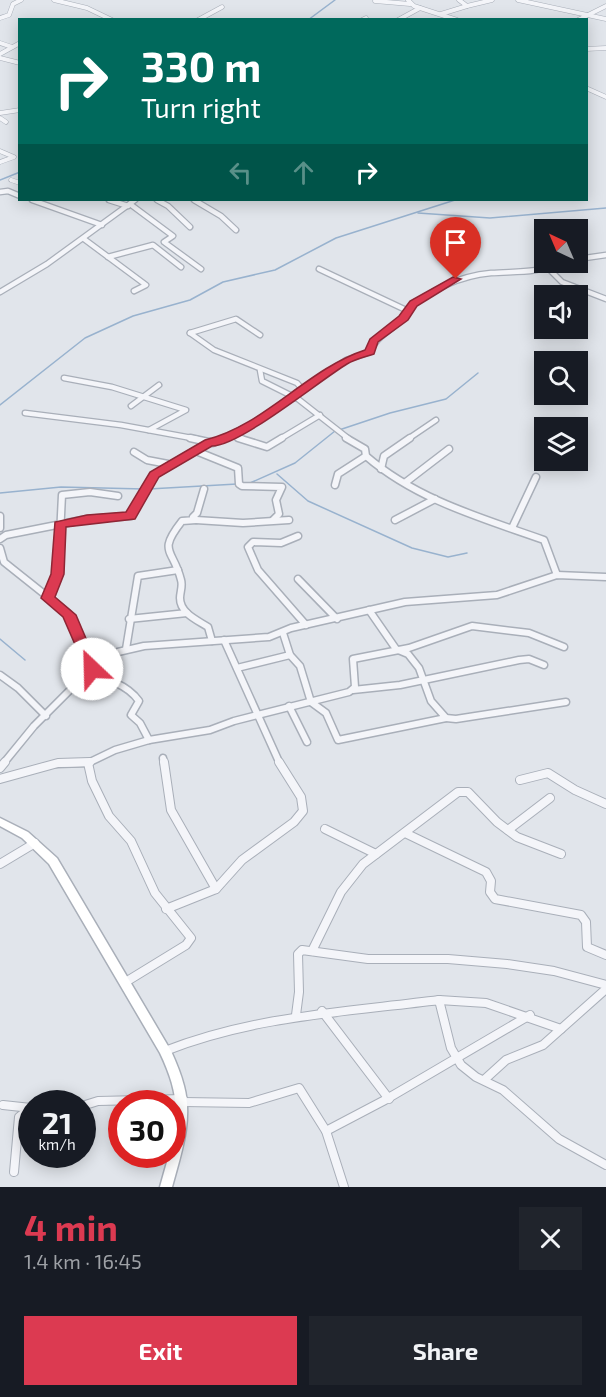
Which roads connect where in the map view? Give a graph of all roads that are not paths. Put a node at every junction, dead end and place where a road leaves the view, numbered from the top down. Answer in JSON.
{"nodes":[{"id":1,"x":21,"y":0,"type":"edge"},
{"id":2,"x":54,"y":0,"type":"edge"},
{"id":3,"x":459,"y":0,"type":"edge"},
{"id":4,"x":492,"y":0,"type":"edge"},
{"id":5,"x":518,"y":0,"type":"edge"},
{"id":6,"x":375,"y":1,"type":"edge"},
{"id":7,"x":410,"y":2,"type":"edge"},
{"id":8,"x":467,"y":6,"type":"junction"},
{"id":9,"x":606,"y":6,"type":"edge"},
{"id":10,"x":222,"y":7,"type":"dead end"},
{"id":11,"x":420,"y":8,"type":"junction"},
{"id":12,"x":437,"y":14,"type":"junction"},
{"id":13,"x":587,"y":15,"type":"junction"},
{"id":14,"x":0,"y":18,"type":"edge"},
{"id":15,"x":108,"y":18,"type":"edge"},
{"id":16,"x":202,"y":18,"type":"edge"},
{"id":17,"x":402,"y":18,"type":"edge"},
{"id":18,"x":450,"y":18,"type":"edge"},
{"id":19,"x":582,"y":18,"type":"edge"},
{"id":20,"x":606,"y":19,"type":"edge"},
{"id":21,"x":0,"y":43,"type":"edge"},
{"id":22,"x":18,"y":44,"type":"edge"},
{"id":23,"x":12,"y":47,"type":"junction"},
{"id":24,"x":606,"y":48,"type":"edge"},
{"id":25,"x":588,"y":49,"type":"edge"},
{"id":26,"x":0,"y":56,"type":"edge"},
{"id":27,"x":18,"y":62,"type":"edge"},
{"id":28,"x":588,"y":89,"type":"edge"},
{"id":29,"x":606,"y":97,"type":"edge"},
{"id":30,"x":18,"y":110,"type":"edge"},
{"id":31,"x":0,"y":113,"type":"edge"},
{"id":32,"x":0,"y":118,"type":"edge"},
{"id":33,"x":6,"y":122,"type":"dead end"},
{"id":34,"x":0,"y":151,"type":"edge"},
{"id":35,"x":0,"y":164,"type":"edge"},
{"id":36,"x":11,"y":180,"type":"dead end"},
{"id":37,"x":18,"y":182,"type":"edge"},
{"id":38,"x":0,"y":192,"type":"edge"},
{"id":39,"x":18,"y":195,"type":"edge"},
{"id":40,"x":35,"y":201,"type":"edge"},
{"id":41,"x":113,"y":201,"type":"edge"},
{"id":42,"x":134,"y":201,"type":"edge"},
{"id":43,"x":159,"y":201,"type":"edge"},
{"id":44,"x":196,"y":201,"type":"edge"},
{"id":45,"x":129,"y":205,"type":"junction"},
{"id":46,"x":102,"y":225,"type":"junction"},
{"id":47,"x":190,"y":227,"type":"dead end"},
{"id":48,"x":236,"y":230,"type":"dead end"},
{"id":49,"x":84,"y":238,"type":"junction"},
{"id":50,"x":606,"y":255,"type":"edge"},
{"id":51,"x":108,"y":257,"type":"junction"},
{"id":52,"x":588,"y":258,"type":"edge"},
{"id":53,"x":181,"y":267,"type":"dead end"},
{"id":54,"x":201,"y":269,"type":"dead end"},
{"id":55,"x":319,"y":269,"type":"dead end"},
{"id":56,"x":534,"y":271,"type":"edge"},
{"id":57,"x":553,"y":273,"type":"edge"},
{"id":58,"x":134,"y":291,"type":"dead end"},
{"id":59,"x":0,"y":292,"type":"edge"},
{"id":60,"x":606,"y":299,"type":"edge"},
{"id":61,"x":406,"y":310,"type":"junction"},
{"id":62,"x":260,"y":335,"type":"dead end"},
{"id":63,"x":260,"y":370,"type":"junction"},
{"id":64,"x":64,"y":378,"type":"dead end"},
{"id":65,"x":159,"y":385,"type":"dead end"},
{"id":66,"x":303,"y":390,"type":"junction"},
{"id":67,"x":293,"y":397,"type":"junction"},
{"id":68,"x":142,"y":398,"type":"junction"},
{"id":69,"x":131,"y":406,"type":"dead end"},
{"id":70,"x":25,"y":413,"type":"dead end"},
{"id":71,"x":320,"y":415,"type":"junction"},
{"id":72,"x":436,"y":420,"type":"dead end"},
{"id":73,"x":149,"y":430,"type":"junction"},
{"id":74,"x":230,"y":435,"type":"junction"},
{"id":75,"x":210,"y":442,"type":"junction"},
{"id":76,"x":449,"y":449,"type":"dead end"},
{"id":77,"x":196,"y":451,"type":"junction"},
{"id":78,"x":134,"y":452,"type":"dead end"},
{"id":79,"x":366,"y":456,"type":"junction"},
{"id":80,"x":168,"y":464,"type":"junction"},
{"id":81,"x":373,"y":464,"type":"junction"},
{"id":82,"x":349,"y":465,"type":"junction"},
{"id":83,"x":381,"y":470,"type":"junction"},
{"id":84,"x":536,"y":477,"type":"dead end"},
{"id":85,"x":406,"y":482,"type":"junction"},
{"id":86,"x":335,"y":485,"type":"dead end"},
{"id":87,"x":204,"y":489,"type":"dead end"},
{"id":88,"x":118,"y":496,"type":"dead end"},
{"id":89,"x":435,"y":499,"type":"junction"},
{"id":90,"x":0,"y":516,"type":"edge"},
{"id":91,"x":196,"y":520,"type":"junction"},
{"id":92,"x":273,"y":520,"type":"junction"},
{"id":93,"x":289,"y":520,"type":"dead end"},
{"id":94,"x":395,"y":520,"type":"dead end"},
{"id":95,"x":60,"y":524,"type":"junction"},
{"id":96,"x":0,"y":528,"type":"edge"},
{"id":97,"x":512,"y":528,"type":"junction"},
{"id":98,"x":298,"y":536,"type":"dead end"},
{"id":99,"x":0,"y":538,"type":"edge"},
{"id":100,"x":0,"y":548,"type":"edge"},
{"id":101,"x":178,"y":570,"type":"junction"},
{"id":102,"x":557,"y":575,"type":"junction"},
{"id":103,"x":606,"y":577,"type":"edge"},
{"id":104,"x":297,"y":579,"type":"dead end"},
{"id":105,"x":48,"y":598,"type":"junction"},
{"id":106,"x":369,"y":610,"type":"junction"},
{"id":107,"x":187,"y":613,"type":"junction"},
{"id":108,"x":129,"y":619,"type":"junction"},
{"id":109,"x":337,"y":619,"type":"junction"},
{"id":110,"x":306,"y":625,"type":"junction"},
{"id":111,"x":283,"y":633,"type":"junction"},
{"id":112,"x":224,"y":640,"type":"junction"},
{"id":113,"x":212,"y":641,"type":"junction"},
{"id":114,"x":564,"y":647,"type":"dead end"},
{"id":115,"x":126,"y":649,"type":"junction"},
{"id":116,"x":396,"y":649,"type":"junction"},
{"id":117,"x":290,"y":655,"type":"junction"},
{"id":118,"x":544,"y":665,"type":"dead end"},
{"id":119,"x":237,"y":668,"type":"junction"},
{"id":120,"x":89,"y":671,"type":"junction"},
{"id":121,"x":0,"y":675,"type":"edge"},
{"id":122,"x":425,"y":679,"type":"junction"},
{"id":123,"x":353,"y":690,"type":"junction"},
{"id":124,"x":311,"y":702,"type":"junction"},
{"id":125,"x":566,"y":702,"type":"dead end"},
{"id":126,"x":289,"y":706,"type":"junction"},
{"id":127,"x":46,"y":716,"type":"junction"},
{"id":128,"x":257,"y":716,"type":"junction"},
{"id":129,"x":446,"y":718,"type":"junction"},
{"id":130,"x":149,"y":740,"type":"junction"},
{"id":131,"x":307,"y":742,"type":"dead end"},
{"id":132,"x":163,"y":758,"type":"dead end"},
{"id":133,"x":88,"y":763,"type":"junction"},
{"id":134,"x":0,"y":768,"type":"edge"},
{"id":135,"x":0,"y":779,"type":"edge"},
{"id":136,"x":520,"y":780,"type":"dead end"},
{"id":137,"x":550,"y":798,"type":"dead end"},
{"id":138,"x":606,"y":804,"type":"edge"},
{"id":139,"x":0,"y":822,"type":"edge"},
{"id":140,"x":325,"y":829,"type":"dead end"},
{"id":141,"x":508,"y":830,"type":"junction"},
{"id":142,"x":405,"y":832,"type":"junction"},
{"id":143,"x":35,"y":843,"type":"junction"},
{"id":144,"x":375,"y":854,"type":"junction"},
{"id":145,"x":561,"y":854,"type":"dead end"},
{"id":146,"x":0,"y":864,"type":"edge"},
{"id":147,"x":216,"y":889,"type":"junction"},
{"id":148,"x":166,"y":909,"type":"junction"},
{"id":149,"x":312,"y":951,"type":"junction"},
{"id":150,"x":606,"y":955,"type":"edge"},
{"id":151,"x":124,"y":983,"type":"junction"},
{"id":152,"x":606,"y":987,"type":"edge"},
{"id":153,"x":439,"y":1000,"type":"junction"},
{"id":154,"x":322,"y":1011,"type":"junction"},
{"id":155,"x":297,"y":1015,"type":"junction"},
{"id":156,"x":530,"y":1015,"type":"junction"},
{"id":157,"x":561,"y":1029,"type":"junction"},
{"id":158,"x":165,"y":1051,"type":"junction"},
{"id":159,"x":455,"y":1058,"type":"junction"},
{"id":160,"x":484,"y":1080,"type":"junction"},
{"id":161,"x":181,"y":1090,"type":"edge"},
{"id":162,"x":389,"y":1099,"type":"junction"},
{"id":163,"x":186,"y":1100,"type":"edge"},
{"id":164,"x":3,"y":1105,"type":"dead end"},
{"id":165,"x":18,"y":1107,"type":"edge"},
{"id":166,"x":18,"y":1129,"type":"edge"},
{"id":167,"x":326,"y":1131,"type":"junction"},
{"id":168,"x":606,"y":1165,"type":"edge"},
{"id":169,"x":171,"y":1168,"type":"edge"},
{"id":170,"x":14,"y":1172,"type":"dead end"},
{"id":171,"x":166,"y":1187,"type":"edge"},
{"id":172,"x":344,"y":1187,"type":"edge"}],
"edges":[{"from":1,"to":14,"type":"street"},
{"from":2,"to":15,"type":"street"},
{"from":3,"to":8,"type":"street"},
{"from":4,"to":8,"type":"street"},
{"from":5,"to":13,"type":"street"},
{"from":6,"to":7,"type":"street"},
{"from":7,"to":11,"type":"street"},
{"from":8,"to":12,"type":"street"},
{"from":9,"to":13,"type":"street"},
{"from":10,"to":16,"type":"street"},
{"from":11,"to":12,"type":"street"},
{"from":11,"to":17,"type":"street"},
{"from":12,"to":18,"type":"street"},
{"from":13,"to":19,"type":"street"},
{"from":13,"to":20,"type":"street"},
{"from":21,"to":23,"type":"street"},
{"from":22,"to":23,"type":"street"},
{"from":23,"to":26,"type":"street"},
{"from":24,"to":25,"type":"street"},
{"from":26,"to":27,"type":"street"},
{"from":28,"to":29,"type":"street"},
{"from":30,"to":31,"type":"street"},
{"from":32,"to":33,"type":"street"},
{"from":34,"to":35,"type":"street"},
{"from":36,"to":37,"type":"street"},
{"from":38,"to":39,"type":"street"},
{"from":40,"to":46,"type":"street"},
{"from":41,"to":45,"type":"street"},
{"from":42,"to":45,"type":"street"},
{"from":43,"to":47,"type":"street"},
{"from":44,"to":48,"type":"street"},
{"from":45,"to":46,"type":"street"},
{"from":45,"to":54,"type":"street"},
{"from":46,"to":49,"type":"street"},
{"from":49,"to":51,"type":"street"},
{"from":49,"to":59,"type":"street"},
{"from":50,"to":52,"type":"street"},
{"from":51,"to":53,"type":"street"},
{"from":51,"to":58,"type":"street"},
{"from":55,"to":61,"type":"street"},
{"from":56,"to":61,"type":"street"},
{"from":57,"to":60,"type":"street"},
{"from":61,"to":66,"type":"street"},
{"from":62,"to":63,"type":"street"},
{"from":63,"to":66,"type":"street"},
{"from":63,"to":67,"type":"street"},
{"from":64,"to":68,"type":"street"},
{"from":65,"to":68,"type":"street"},
{"from":66,"to":67,"type":"street"},
{"from":67,"to":71,"type":"street"},
{"from":67,"to":74,"type":"street"},
{"from":68,"to":69,"type":"street"},
{"from":68,"to":73,"type":"street"},
{"from":70,"to":73,"type":"street"},
{"from":71,"to":74,"type":"street"},
{"from":71,"to":79,"type":"street"},
{"from":72,"to":83,"type":"street"},
{"from":73,"to":75,"type":"street"},
{"from":74,"to":75,"type":"street"},
{"from":75,"to":77,"type":"street"},
{"from":76,"to":85,"type":"street"},
{"from":77,"to":80,"type":"street"},
{"from":77,"to":92,"type":"street"},
{"from":78,"to":80,"type":"street"},
{"from":79,"to":81,"type":"street"},
{"from":79,"to":82,"type":"street"},
{"from":80,"to":95,"type":"street"},
{"from":81,"to":82,"type":"street"},
{"from":81,"to":83,"type":"street"},
{"from":82,"to":86,"type":"street"},
{"from":83,"to":85,"type":"street"},
{"from":84,"to":97,"type":"street"},
{"from":85,"to":89,"type":"street"},
{"from":87,"to":91,"type":"street"},
{"from":88,"to":95,"type":"street"},
{"from":89,"to":94,"type":"street"},
{"from":89,"to":97,"type":"street"},
{"from":90,"to":96,"type":"street"},
{"from":91,"to":92,"type":"street"},
{"from":91,"to":101,"type":"street"},
{"from":92,"to":93,"type":"street"},
{"from":95,"to":99,"type":"street"},
{"from":95,"to":105,"type":"street"},
{"from":97,"to":102,"type":"street"},
{"from":98,"to":110,"type":"street"},
{"from":100,"to":105,"type":"street"},
{"from":101,"to":107,"type":"street"},
{"from":101,"to":108,"type":"street"},
{"from":102,"to":103,"type":"street"},
{"from":102,"to":106,"type":"street"},
{"from":104,"to":109,"type":"street"},
{"from":105,"to":120,"type":"street"},
{"from":106,"to":109,"type":"street"},
{"from":106,"to":116,"type":"street"},
{"from":107,"to":108,"type":"street"},
{"from":107,"to":113,"type":"street"},
{"from":108,"to":115,"type":"street"},
{"from":109,"to":110,"type":"street"},
{"from":110,"to":111,"type":"street"},
{"from":111,"to":112,"type":"street"},
{"from":111,"to":117,"type":"street"},
{"from":112,"to":113,"type":"street"},
{"from":112,"to":119,"type":"street"},
{"from":113,"to":115,"type":"street"},
{"from":114,"to":116,"type":"street"},
{"from":115,"to":120,"type":"street"},
{"from":116,"to":122,"type":"street"},
{"from":116,"to":123,"type":"street"},
{"from":117,"to":119,"type":"street"},
{"from":117,"to":124,"type":"street"},
{"from":118,"to":122,"type":"street"},
{"from":119,"to":128,"type":"street"},
{"from":120,"to":127,"type":"street"},
{"from":120,"to":130,"type":"street"},
{"from":121,"to":127,"type":"street"},
{"from":122,"to":123,"type":"street"},
{"from":122,"to":129,"type":"street"},
{"from":123,"to":124,"type":"street"},
{"from":124,"to":126,"type":"street"},
{"from":124,"to":129,"type":"street"},
{"from":125,"to":129,"type":"street"},
{"from":126,"to":128,"type":"street"},
{"from":126,"to":131,"type":"street"},
{"from":127,"to":134,"type":"street"},
{"from":128,"to":130,"type":"street"},
{"from":128,"to":147,"type":"street"},
{"from":130,"to":133,"type":"street"},
{"from":132,"to":147,"type":"street"},
{"from":133,"to":135,"type":"street"},
{"from":133,"to":148,"type":"street"},
{"from":136,"to":138,"type":"street"},
{"from":137,"to":141,"type":"street"},
{"from":139,"to":143,"type":"main road"},
{"from":140,"to":144,"type":"street"},
{"from":141,"to":142,"type":"street"},
{"from":141,"to":145,"type":"street"},
{"from":142,"to":144,"type":"street"},
{"from":142,"to":150,"type":"street"},
{"from":143,"to":146,"type":"street"},
{"from":143,"to":151,"type":"main road"},
{"from":144,"to":149,"type":"street"},
{"from":147,"to":148,"type":"street"},
{"from":148,"to":151,"type":"street"},
{"from":149,"to":152,"type":"street"},
{"from":149,"to":155,"type":"street"},
{"from":151,"to":158,"type":"main road"},
{"from":152,"to":157,"type":"street"},
{"from":153,"to":154,"type":"street"},
{"from":153,"to":156,"type":"street"},
{"from":153,"to":159,"type":"street"},
{"from":154,"to":155,"type":"street"},
{"from":154,"to":162,"type":"street"},
{"from":155,"to":158,"type":"street"},
{"from":156,"to":157,"type":"street"},
{"from":156,"to":159,"type":"street"},
{"from":157,"to":160,"type":"street"},
{"from":158,"to":161,"type":"main road"},
{"from":159,"to":160,"type":"street"},
{"from":159,"to":162,"type":"street"},
{"from":160,"to":168,"type":"street"},
{"from":162,"to":167,"type":"street"},
{"from":163,"to":167,"type":"street"},
{"from":164,"to":165,"type":"street"},
{"from":166,"to":170,"type":"street"},
{"from":167,"to":172,"type":"street"},
{"from":169,"to":171,"type":"main road"}]}
